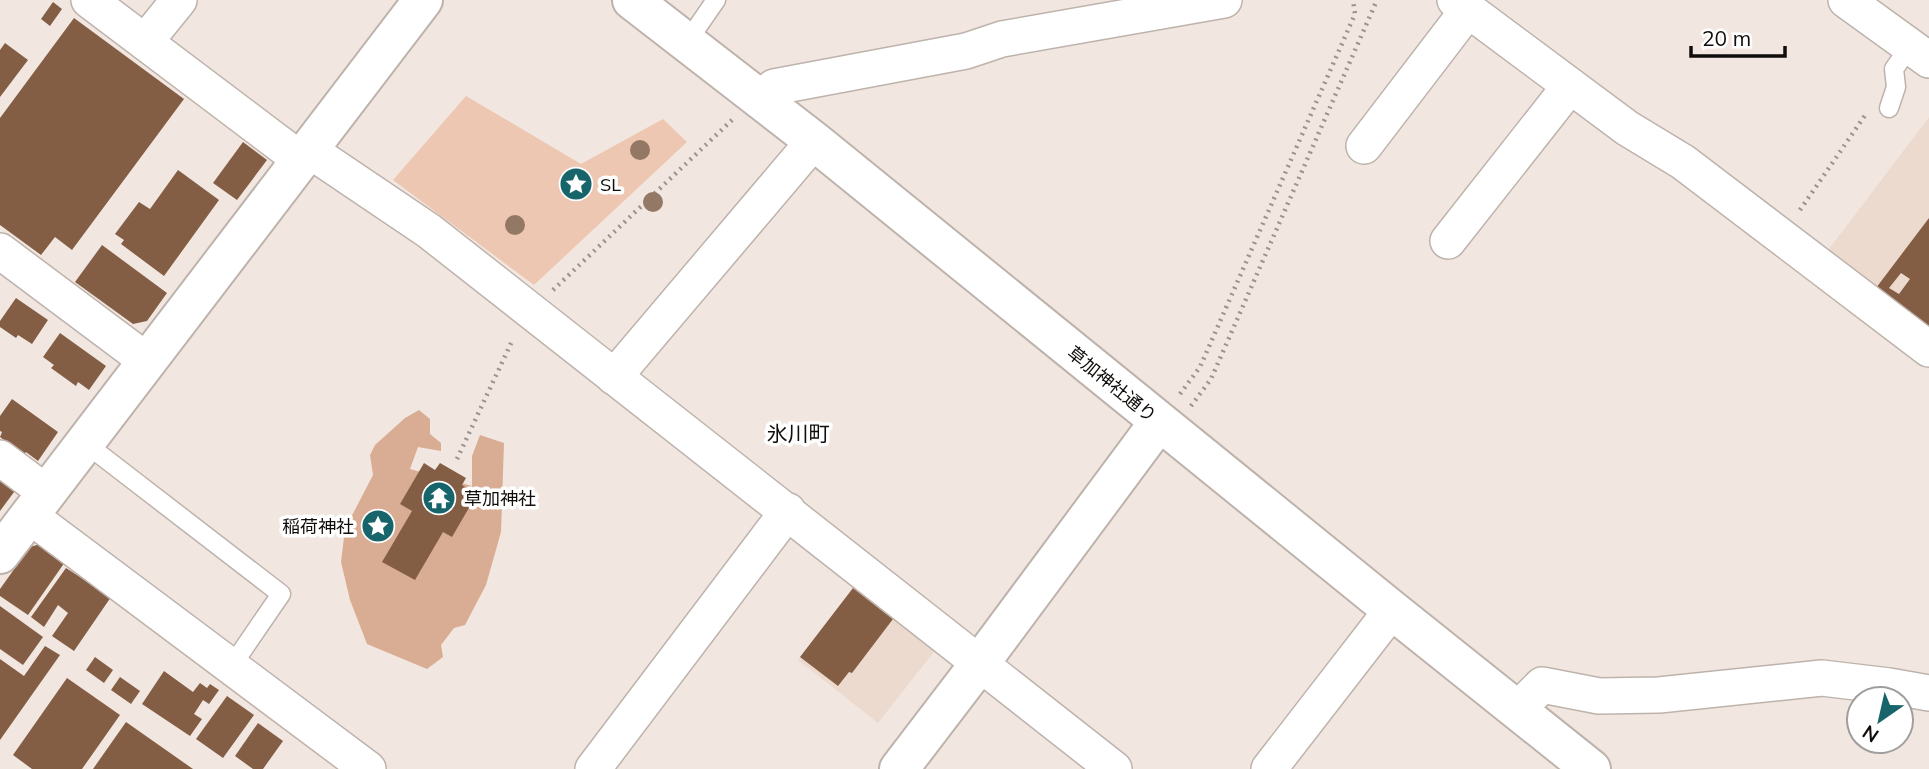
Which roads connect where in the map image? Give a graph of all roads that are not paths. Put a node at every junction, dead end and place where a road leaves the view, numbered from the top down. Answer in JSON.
{"nodes":[{"id":1,"x":89,"y":0,"type":"edge"},
{"id":2,"x":179,"y":0,"type":"edge"},
{"id":3,"x":424,"y":0,"type":"edge"},
{"id":4,"x":632,"y":0,"type":"edge"},
{"id":5,"x":716,"y":0,"type":"edge"},
{"id":6,"x":1224,"y":0,"type":"edge"},
{"id":7,"x":1846,"y":0,"type":"edge"},
{"id":8,"x":1462,"y":5,"type":"edge"},
{"id":9,"x":145,"y":42,"type":"junction"},
{"id":10,"x":687,"y":42,"type":"junction"},
{"id":11,"x":1911,"y":58,"type":"edge"},
{"id":12,"x":1570,"y":86,"type":"junction"},
{"id":13,"x":749,"y":107,"type":"junction"},
{"id":14,"x":1889,"y":108,"type":"dead end"},
{"id":15,"x":814,"y":141,"type":"junction"},
{"id":16,"x":1364,"y":146,"type":"dead end"},
{"id":17,"x":305,"y":155,"type":"junction"},
{"id":18,"x":1448,"y":241,"type":"dead end"},
{"id":19,"x":0,"y":251,"type":"edge"},
{"id":20,"x":1929,"y":349,"type":"edge"},
{"id":21,"x":147,"y":361,"type":"junction"},
{"id":22,"x":614,"y":377,"type":"junction"},
{"id":23,"x":1167,"y":410,"type":"junction"},
{"id":24,"x":85,"y":443,"type":"junction"},
{"id":25,"x":0,"y":458,"type":"edge"},
{"id":26,"x":38,"y":504,"type":"junction"},
{"id":27,"x":788,"y":511,"type":"junction"},
{"id":28,"x":0,"y":554,"type":"edge"},
{"id":29,"x":1392,"y":610,"type":"junction"},
{"id":30,"x":980,"y":663,"type":"junction"},
{"id":31,"x":232,"y":667,"type":"junction"},
{"id":32,"x":1929,"y":693,"type":"edge"},
{"id":33,"x":1517,"y":710,"type":"junction"},
{"id":34,"x":368,"y":769,"type":"edge"},
{"id":35,"x":593,"y":769,"type":"edge"},
{"id":36,"x":899,"y":769,"type":"edge"},
{"id":37,"x":1114,"y":769,"type":"edge"},
{"id":38,"x":1269,"y":769,"type":"edge"},
{"id":39,"x":1591,"y":769,"type":"edge"}],
"edges":[{"from":1,"to":9,"type":"street"},
{"from":2,"to":9,"type":"street"},
{"from":3,"to":17,"type":"street"},
{"from":4,"to":10,"type":"street","name":"草加神社通り"},
{"from":5,"to":10,"type":"lane"},
{"from":6,"to":13,"type":"street"},
{"from":7,"to":11,"type":"street"},
{"from":8,"to":12,"type":"street"},
{"from":8,"to":16,"type":"street"},
{"from":9,"to":17,"type":"street"},
{"from":10,"to":13,"type":"street","name":"草加神社通り"},
{"from":11,"to":14,"type":"lane"},
{"from":12,"to":18,"type":"street"},
{"from":12,"to":20,"type":"street"},
{"from":13,"to":15,"type":"street","name":"草加神社通り"},
{"from":15,"to":22,"type":"street"},
{"from":15,"to":23,"type":"street","name":"草加神社通り"},
{"from":17,"to":21,"type":"street"},
{"from":17,"to":22,"type":"street"},
{"from":19,"to":21,"type":"street"},
{"from":21,"to":24,"type":"street"},
{"from":22,"to":27,"type":"street"},
{"from":23,"to":29,"type":"street","name":"草加神社通り"},
{"from":23,"to":30,"type":"street"},
{"from":24,"to":26,"type":"street"},
{"from":24,"to":31,"type":"lane"},
{"from":25,"to":26,"type":"street"},
{"from":26,"to":28,"type":"street"},
{"from":26,"to":31,"type":"street"},
{"from":27,"to":30,"type":"street"},
{"from":27,"to":35,"type":"street"},
{"from":29,"to":33,"type":"street","name":"草加神社通り"},
{"from":29,"to":38,"type":"street"},
{"from":30,"to":36,"type":"street"},
{"from":30,"to":37,"type":"street"},
{"from":31,"to":34,"type":"street"},
{"from":32,"to":33,"type":"street"},
{"from":33,"to":39,"type":"street","name":"草加神社通り"}]}
